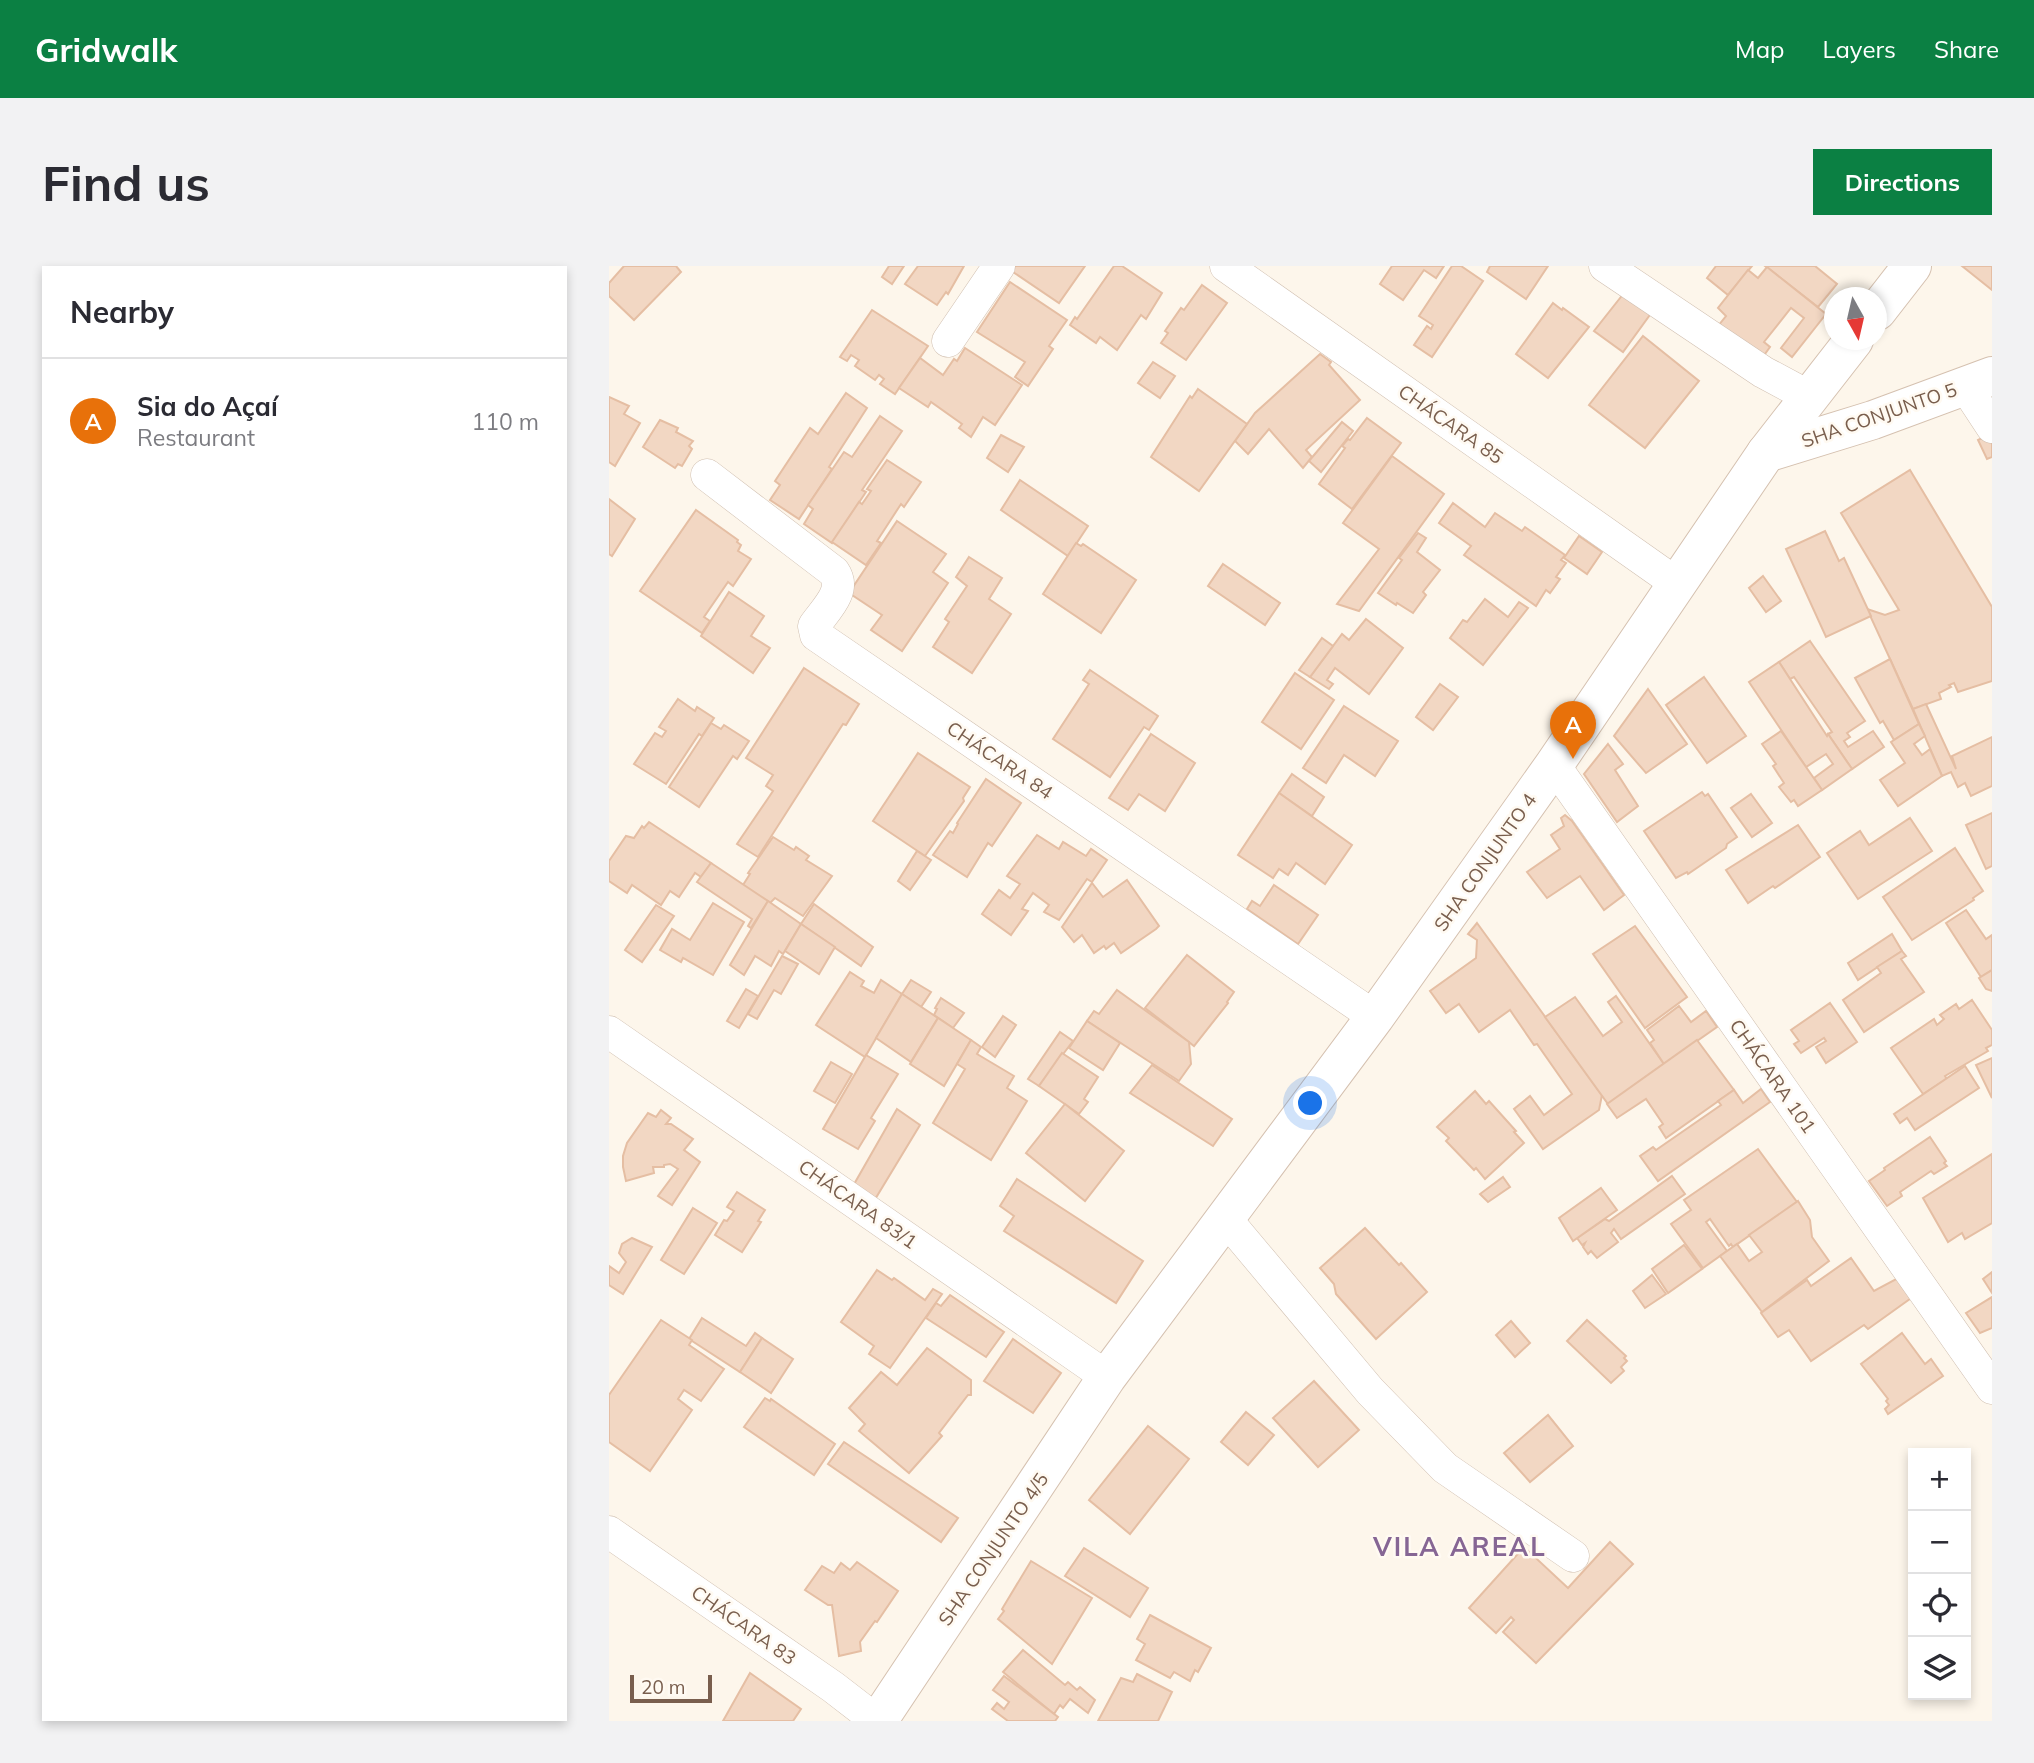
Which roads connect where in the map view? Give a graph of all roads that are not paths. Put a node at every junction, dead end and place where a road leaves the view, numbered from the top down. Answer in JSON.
{"nodes":[{"id":1,"x":999,"y":266,"type":"edge"},
{"id":2,"x":1226,"y":266,"type":"edge"},
{"id":3,"x":1605,"y":266,"type":"edge"},
{"id":4,"x":1912,"y":266,"type":"edge"},
{"id":5,"x":1887,"y":298,"type":"edge"},
{"id":6,"x":948,"y":341,"type":"dead end"},
{"id":7,"x":1845,"y":350,"type":"edge"},
{"id":8,"x":1846,"y":350,"type":"edge"},
{"id":9,"x":1979,"y":381,"type":"edge"},
{"id":10,"x":1808,"y":396,"type":"junction"},
{"id":11,"x":1873,"y":420,"type":"junction"},
{"id":12,"x":1992,"y":427,"type":"edge"},
{"id":13,"x":1766,"y":453,"type":"junction"},
{"id":14,"x":707,"y":475,"type":"dead end"},
{"id":15,"x":1676,"y":583,"type":"junction"},
{"id":16,"x":1554,"y":765,"type":"junction"},
{"id":17,"x":1375,"y":1017,"type":"junction"},
{"id":18,"x":609,"y":1032,"type":"edge"},
{"id":19,"x":1225,"y":1217,"type":"junction"},
{"id":20,"x":1107,"y":1377,"type":"junction"},
{"id":21,"x":1992,"y":1388,"type":"edge"},
{"id":22,"x":609,"y":1532,"type":"edge"},
{"id":23,"x":1573,"y":1556,"type":"dead end"},
{"id":24,"x":877,"y":1721,"type":"edge"}],
"edges":[{"from":1,"to":6,"type":"street"},
{"from":2,"to":15,"type":"street","name":"CHÁCARA 85"},
{"from":3,"to":10,"type":"street"},
{"from":4,"to":5,"type":"street"},
{"from":7,"to":10,"type":"street","name":"SHA CONJUNTO 4"},
{"from":8,"to":11,"type":"street"},
{"from":9,"to":11,"type":"street","name":"SHA CONJUNTO 5"},
{"from":9,"to":12,"type":"street"},
{"from":10,"to":13,"type":"street","name":"SHA CONJUNTO 4"},
{"from":11,"to":13,"type":"street","name":"SHA CONJUNTO 5"},
{"from":13,"to":15,"type":"street","name":"SHA CONJUNTO 4"},
{"from":14,"to":17,"type":"street","name":"CHÁCARA 84"},
{"from":15,"to":16,"type":"street","name":"SHA CONJUNTO 4"},
{"from":16,"to":17,"type":"street","name":"SHA CONJUNTO 4"},
{"from":16,"to":21,"type":"street","name":"CHÁCARA 101"},
{"from":17,"to":19,"type":"street","name":"SHA CONJUNTO 4"},
{"from":18,"to":20,"type":"street","name":"CHÁCARA 83/1"},
{"from":19,"to":20,"type":"street","name":"SHA CONJUNTO 4"},
{"from":19,"to":23,"type":"street"},
{"from":20,"to":24,"type":"street","name":"SHA CONJUNTO 4/5"},
{"from":22,"to":24,"type":"street","name":"CHÁCARA 83"}]}
